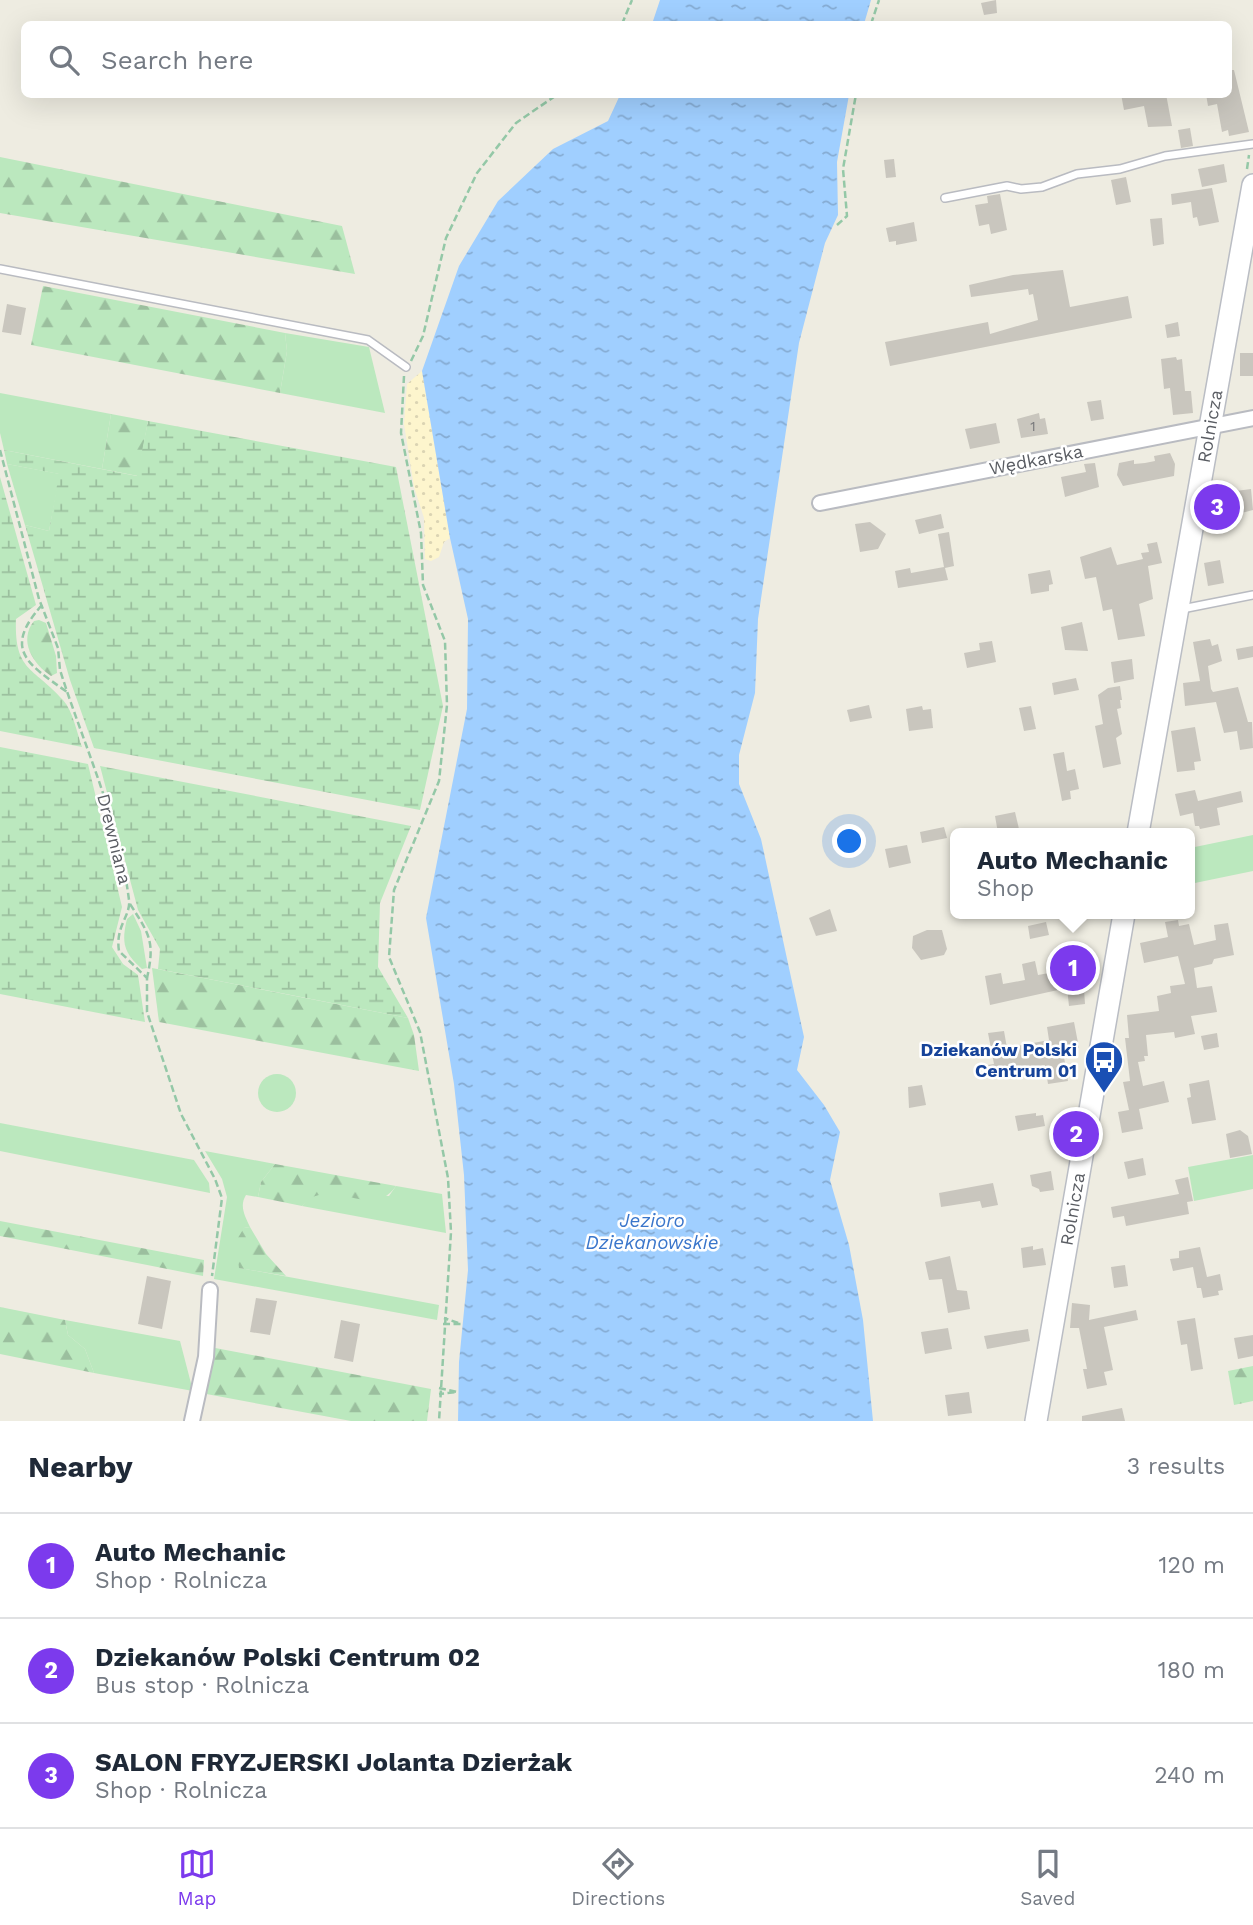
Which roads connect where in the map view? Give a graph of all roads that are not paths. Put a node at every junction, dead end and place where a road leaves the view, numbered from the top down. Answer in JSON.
{"nodes":[{"id":1,"x":1253,"y":144,"type":"edge"},
{"id":2,"x":1253,"y":185,"type":"edge"},
{"id":3,"x":946,"y":198,"type":"dead end"},
{"id":4,"x":0,"y":269,"type":"edge"},
{"id":5,"x":406,"y":367,"type":"road end"},
{"id":6,"x":1253,"y":418,"type":"edge"},
{"id":7,"x":1210,"y":426,"type":"junction"},
{"id":8,"x":820,"y":503,"type":"dead end"},
{"id":9,"x":1253,"y":595,"type":"edge"},
{"id":10,"x":1178,"y":610,"type":"junction"},
{"id":11,"x":1140,"y":828,"type":"edge"},
{"id":12,"x":1123,"y":919,"type":"edge"},
{"id":13,"x":210,"y":1290,"type":"road end"},
{"id":14,"x":192,"y":1421,"type":"edge"},
{"id":15,"x":1036,"y":1421,"type":"edge"}],
"edges":[{"from":1,"to":3,"type":"lane"},
{"from":2,"to":7,"type":"street","name":"Rolnicza"},
{"from":4,"to":5,"type":"lane"},
{"from":6,"to":7,"type":"street","name":"Wędkarska"},
{"from":7,"to":8,"type":"street","name":"Wędkarska"},
{"from":7,"to":10,"type":"street","name":"Rolnicza"},
{"from":9,"to":10,"type":"lane"},
{"from":10,"to":11,"type":"street","name":"Rolnicza"},
{"from":12,"to":15,"type":"street","name":"Rolnicza"},
{"from":13,"to":14,"type":"street"}]}
